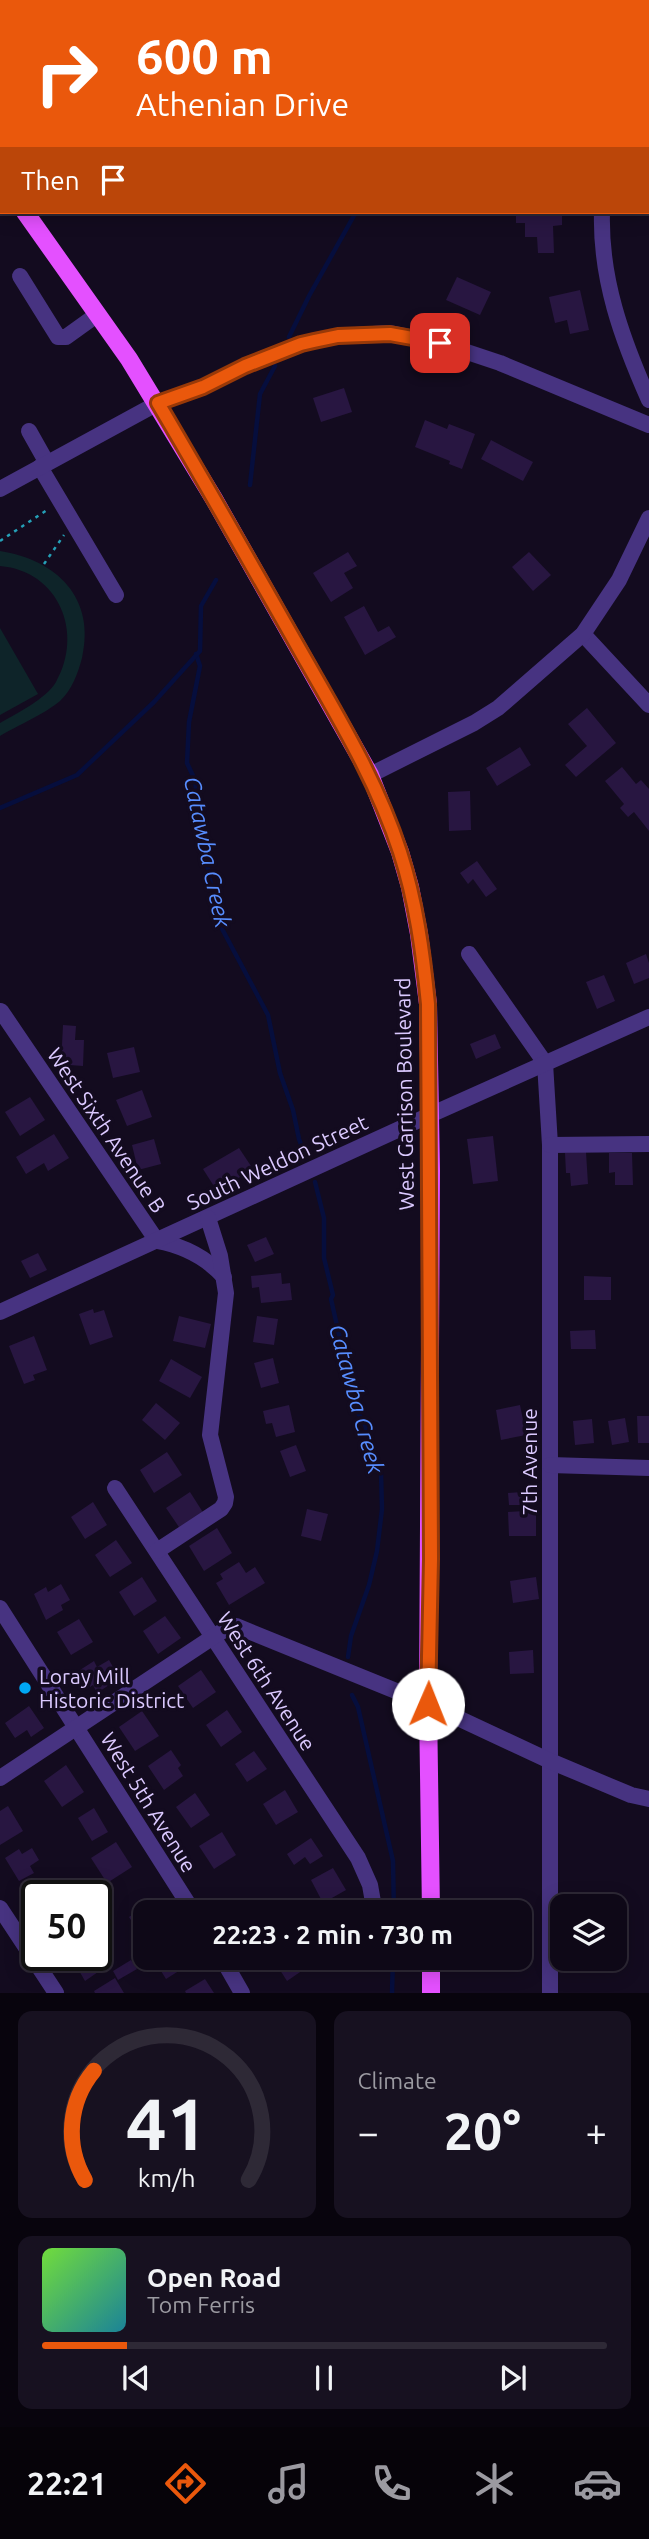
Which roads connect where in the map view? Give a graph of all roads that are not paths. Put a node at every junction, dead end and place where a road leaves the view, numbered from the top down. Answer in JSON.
{"nodes":[{"id":1,"x":25,"y":214,"type":"edge"},
{"id":2,"x":602,"y":214,"type":"edge"},
{"id":3,"x":20,"y":276,"type":"dead end"},
{"id":4,"x":99,"y":314,"type":"junction"},
{"id":5,"x":649,"y":400,"type":"edge"},
{"id":6,"x":158,"y":403,"type":"junction"},
{"id":7,"x":649,"y":425,"type":"edge"},
{"id":8,"x":29,"y":430,"type":"dead end"},
{"id":9,"x":43,"y":465,"type":"junction"},
{"id":10,"x":0,"y":488,"type":"edge"},
{"id":11,"x":649,"y":518,"type":"edge"},
{"id":12,"x":116,"y":595,"type":"dead end"},
{"id":13,"x":583,"y":634,"type":"junction"},
{"id":14,"x":649,"y":705,"type":"edge"},
{"id":15,"x":370,"y":775,"type":"junction"},
{"id":16,"x":470,"y":954,"type":"dead end"},
{"id":17,"x":1,"y":1011,"type":"edge"},
{"id":18,"x":649,"y":1017,"type":"edge"},
{"id":19,"x":545,"y":1063,"type":"junction"},
{"id":20,"x":430,"y":1115,"type":"junction"},
{"id":21,"x":649,"y":1144,"type":"edge"},
{"id":22,"x":550,"y":1145,"type":"junction"},
{"id":23,"x":208,"y":1218,"type":"junction"},
{"id":24,"x":157,"y":1241,"type":"junction"},
{"id":25,"x":225,"y":1279,"type":"junction"},
{"id":26,"x":1,"y":1311,"type":"edge"},
{"id":27,"x":550,"y":1465,"type":"junction"},
{"id":28,"x":649,"y":1468,"type":"edge"},
{"id":29,"x":115,"y":1488,"type":"dead end"},
{"id":30,"x":157,"y":1551,"type":"junction"},
{"id":31,"x":0,"y":1608,"type":"edge"},
{"id":32,"x":213,"y":1637,"type":"junction"},
{"id":33,"x":428,"y":1704,"type":"junction"},
{"id":34,"x":78,"y":1728,"type":"junction"},
{"id":35,"x":550,"y":1761,"type":"junction"},
{"id":36,"x":0,"y":1778,"type":"edge"},
{"id":37,"x":649,"y":1799,"type":"edge"},
{"id":38,"x":186,"y":1900,"type":"edge"},
{"id":39,"x":372,"y":1900,"type":"edge"},
{"id":40,"x":431,"y":1900,"type":"edge"},
{"id":41,"x":0,"y":1908,"type":"edge"},
{"id":42,"x":229,"y":1970,"type":"edge"},
{"id":43,"x":431,"y":1970,"type":"edge"},
{"id":44,"x":56,"y":1993,"type":"edge"},
{"id":45,"x":242,"y":1993,"type":"edge"},
{"id":46,"x":431,"y":1993,"type":"edge"},
{"id":47,"x":550,"y":1993,"type":"edge"}],
"edges":[{"from":1,"to":4,"type":"main road","name":"West Garrison Boulevard"},
{"from":2,"to":5,"type":"street"},
{"from":3,"to":4,"type":"street"},
{"from":4,"to":6,"type":"main road","name":"West Garrison Boulevard"},
{"from":6,"to":7,"type":"street"},
{"from":6,"to":9,"type":"street"},
{"from":6,"to":15,"type":"main road","name":"West Garrison Boulevard"},
{"from":8,"to":9,"type":"street"},
{"from":9,"to":10,"type":"street"},
{"from":9,"to":12,"type":"street"},
{"from":11,"to":13,"type":"street"},
{"from":13,"to":14,"type":"street"},
{"from":13,"to":15,"type":"street"},
{"from":15,"to":20,"type":"main road","name":"West Garrison Boulevard"},
{"from":16,"to":19,"type":"street"},
{"from":17,"to":24,"type":"street","name":"West Sixth Avenue B"},
{"from":18,"to":19,"type":"street","name":"South Weldon Street"},
{"from":19,"to":20,"type":"street","name":"South Weldon Street"},
{"from":19,"to":22,"type":"street","name":"7th Avenue"},
{"from":20,"to":23,"type":"street","name":"South Weldon Street"},
{"from":20,"to":33,"type":"main road","name":"West Garrison Boulevard"},
{"from":21,"to":22,"type":"street"},
{"from":22,"to":27,"type":"street","name":"7th Avenue"},
{"from":23,"to":24,"type":"street","name":"South Weldon Street"},
{"from":23,"to":25,"type":"street"},
{"from":24,"to":25,"type":"street","name":"West Sixth Avenue B"},
{"from":24,"to":26,"type":"street","name":"South Weldon Street"},
{"from":25,"to":30,"type":"street"},
{"from":27,"to":28,"type":"street"},
{"from":27,"to":35,"type":"street","name":"7th Avenue"},
{"from":29,"to":30,"type":"street","name":"West 6th Avenue"},
{"from":30,"to":32,"type":"street","name":"West 6th Avenue"},
{"from":31,"to":34,"type":"street","name":"West 5th Avenue"},
{"from":32,"to":33,"type":"street"},
{"from":32,"to":34,"type":"street"},
{"from":32,"to":39,"type":"street","name":"West 6th Avenue"},
{"from":33,"to":35,"type":"street"},
{"from":33,"to":40,"type":"main road","name":"West Garrison Boulevard"},
{"from":34,"to":36,"type":"street"},
{"from":34,"to":38,"type":"street","name":"West 5th Avenue"},
{"from":35,"to":37,"type":"street"},
{"from":35,"to":47,"type":"street","name":"7th Avenue"},
{"from":41,"to":44,"type":"street"},
{"from":42,"to":45,"type":"street"},
{"from":43,"to":46,"type":"main road"}]}
